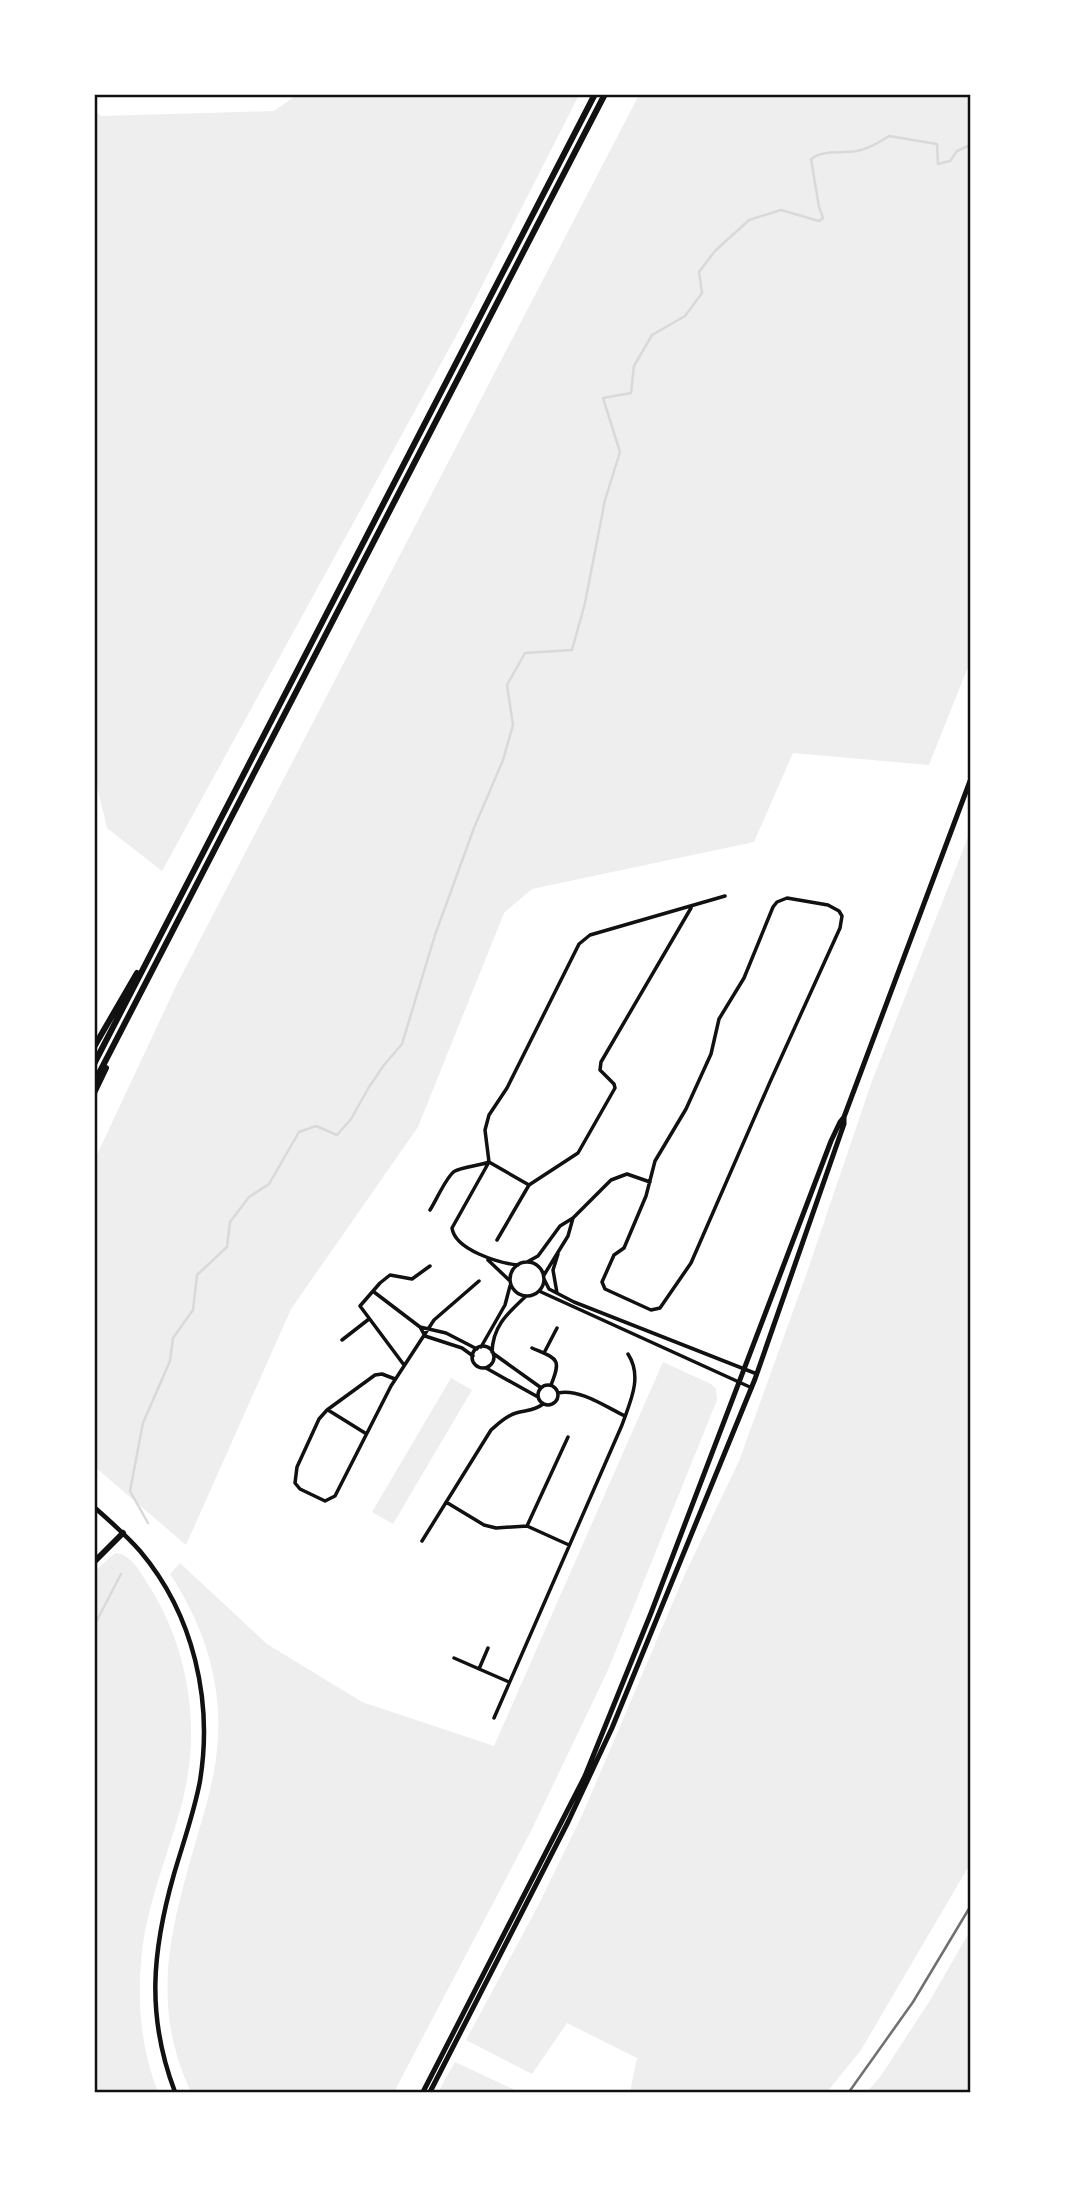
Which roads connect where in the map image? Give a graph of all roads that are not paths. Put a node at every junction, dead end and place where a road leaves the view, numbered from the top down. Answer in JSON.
{"nodes":[{"id":1,"x":595,"y":94,"type":"edge"},
{"id":2,"x":605,"y":94,"type":"edge"},
{"id":3,"x":971,"y":781,"type":"edge"},
{"id":4,"x":726,"y":895,"type":"dead end"},
{"id":5,"x":181,"y":896,"type":"junction"},
{"id":6,"x":188,"y":900,"type":"junction"},
{"id":7,"x":692,"y":906,"type":"junction"},
{"id":8,"x":94,"y":1047,"type":"edge"},
{"id":9,"x":94,"y":1064,"type":"edge"},
{"id":10,"x":94,"y":1083,"type":"edge"},
{"id":11,"x":94,"y":1093,"type":"edge"},
{"id":12,"x":844,"y":1117,"type":"junction"},
{"id":13,"x":489,"y":1162,"type":"junction"},
{"id":14,"x":650,"y":1182,"type":"junction"},
{"id":15,"x":529,"y":1185,"type":"junction"},
{"id":16,"x":430,"y":1210,"type":"dead end"},
{"id":17,"x":573,"y":1218,"type":"junction"},
{"id":18,"x":497,"y":1240,"type":"dead end"},
{"id":19,"x":560,"y":1249,"type":"junction"},
{"id":20,"x":486,"y":1257,"type":"junction"},
{"id":21,"x":527,"y":1262,"type":"junction"},
{"id":22,"x":518,"y":1265,"type":"junction"},
{"id":23,"x":429,"y":1266,"type":"dead end"},
{"id":24,"x":543,"y":1278,"type":"junction"},
{"id":25,"x":479,"y":1281,"type":"dead end"},
{"id":26,"x":510,"y":1282,"type":"junction"},
{"id":27,"x":374,"y":1292,"type":"junction"},
{"id":28,"x":539,"y":1292,"type":"junction"},
{"id":29,"x":557,"y":1293,"type":"junction"},
{"id":30,"x":525,"y":1297,"type":"junction"},
{"id":31,"x":369,"y":1319,"type":"junction"},
{"id":32,"x":420,"y":1327,"type":"junction"},
{"id":33,"x":557,"y":1328,"type":"dead end"},
{"id":34,"x":428,"y":1329,"type":"junction"},
{"id":35,"x":425,"y":1336,"type":"junction"},
{"id":36,"x":457,"y":1339,"type":"junction"},
{"id":37,"x":342,"y":1340,"type":"dead end"},
{"id":38,"x":456,"y":1346,"type":"junction"},
{"id":39,"x":479,"y":1348,"type":"junction"},
{"id":40,"x":531,"y":1348,"type":"dead end"},
{"id":41,"x":493,"y":1353,"type":"junction"},
{"id":42,"x":544,"y":1353,"type":"junction"},
{"id":43,"x":628,"y":1354,"type":"dead end"},
{"id":44,"x":473,"y":1356,"type":"junction"},
{"id":45,"x":404,"y":1365,"type":"junction"},
{"id":46,"x":486,"y":1368,"type":"junction"},
{"id":47,"x":742,"y":1370,"type":"junction"},
{"id":48,"x":757,"y":1374,"type":"junction"},
{"id":49,"x":395,"y":1379,"type":"junction"},
{"id":50,"x":738,"y":1382,"type":"junction"},
{"id":51,"x":551,"y":1385,"type":"junction"},
{"id":52,"x":541,"y":1388,"type":"junction"},
{"id":53,"x":752,"y":1388,"type":"junction"},
{"id":54,"x":558,"y":1393,"type":"junction"},
{"id":55,"x":538,"y":1397,"type":"junction"},
{"id":56,"x":544,"y":1405,"type":"junction"},
{"id":57,"x":327,"y":1410,"type":"junction"},
{"id":58,"x":625,"y":1416,"type":"junction"},
{"id":59,"x":365,"y":1433,"type":"junction"},
{"id":60,"x":568,"y":1437,"type":"dead end"},
{"id":61,"x":446,"y":1502,"type":"junction"},
{"id":62,"x":94,"y":1507,"type":"edge"},
{"id":63,"x":527,"y":1527,"type":"junction"},
{"id":64,"x":123,"y":1533,"type":"junction"},
{"id":65,"x":422,"y":1541,"type":"dead end"},
{"id":66,"x":569,"y":1545,"type":"junction"},
{"id":67,"x":94,"y":1562,"type":"edge"},
{"id":68,"x":488,"y":1648,"type":"dead end"},
{"id":69,"x":454,"y":1658,"type":"dead end"},
{"id":70,"x":479,"y":1669,"type":"junction"},
{"id":71,"x":509,"y":1682,"type":"junction"},
{"id":72,"x":494,"y":1718,"type":"dead end"},
{"id":73,"x":175,"y":2092,"type":"edge"},
{"id":74,"x":422,"y":2092,"type":"edge"},
{"id":75,"x":430,"y":2092,"type":"edge"}],
"edges":[{"from":1,"to":5,"type":"highway"},
{"from":2,"to":6,"type":"highway"},
{"from":3,"to":12,"type":"main road"},
{"from":4,"to":7,"type":"street"},
{"from":5,"to":8,"type":"highway"},
{"from":5,"to":9,"type":"highway"},
{"from":6,"to":10,"type":"highway"},
{"from":6,"to":11,"type":"highway"},
{"from":7,"to":13,"type":"street"},
{"from":7,"to":15,"type":"street"},
{"from":12,"to":47,"type":"main road"},
{"from":12,"to":48,"type":"main road"},
{"from":13,"to":15,"type":"street"},
{"from":13,"to":16,"type":"street"},
{"from":13,"to":20,"type":"street"},
{"from":14,"to":14,"type":"street"},
{"from":14,"to":17,"type":"street"},
{"from":15,"to":18,"type":"street"},
{"from":17,"to":19,"type":"street"},
{"from":17,"to":21,"type":"street"},
{"from":19,"to":24,"type":"street"},
{"from":19,"to":29,"type":"street"},
{"from":20,"to":22,"type":"street"},
{"from":20,"to":26,"type":"street"},
{"from":21,"to":22,"type":"street"},
{"from":21,"to":24,"type":"street"},
{"from":22,"to":26,"type":"street"},
{"from":23,"to":27,"type":"street"},
{"from":24,"to":28,"type":"street"},
{"from":24,"to":29,"type":"street"},
{"from":25,"to":34,"type":"street"},
{"from":26,"to":30,"type":"street"},
{"from":26,"to":39,"type":"street"},
{"from":27,"to":31,"type":"street"},
{"from":27,"to":32,"type":"street"},
{"from":28,"to":30,"type":"street"},
{"from":28,"to":50,"type":"street"},
{"from":29,"to":47,"type":"street"},
{"from":30,"to":41,"type":"street"},
{"from":31,"to":37,"type":"street"},
{"from":31,"to":45,"type":"street"},
{"from":32,"to":34,"type":"street"},
{"from":32,"to":35,"type":"street"},
{"from":33,"to":42,"type":"street"},
{"from":34,"to":35,"type":"street"},
{"from":34,"to":36,"type":"street"},
{"from":35,"to":38,"type":"street"},
{"from":35,"to":45,"type":"street"},
{"from":36,"to":38,"type":"street"},
{"from":36,"to":39,"type":"street"},
{"from":38,"to":44,"type":"street"},
{"from":39,"to":41,"type":"street"},
{"from":39,"to":44,"type":"street"},
{"from":40,"to":42,"type":"street"},
{"from":41,"to":46,"type":"street"},
{"from":41,"to":52,"type":"street"},
{"from":42,"to":51,"type":"street"},
{"from":43,"to":58,"type":"street"},
{"from":44,"to":46,"type":"street"},
{"from":45,"to":49,"type":"street"},
{"from":46,"to":55,"type":"street"},
{"from":47,"to":48,"type":"street"},
{"from":47,"to":50,"type":"main road"},
{"from":48,"to":53,"type":"main road"},
{"from":49,"to":57,"type":"street"},
{"from":49,"to":59,"type":"street"},
{"from":50,"to":53,"type":"street"},
{"from":50,"to":74,"type":"main road"},
{"from":51,"to":52,"type":"street"},
{"from":51,"to":54,"type":"street"},
{"from":52,"to":55,"type":"street"},
{"from":53,"to":75,"type":"main road"},
{"from":54,"to":56,"type":"street"},
{"from":54,"to":58,"type":"street"},
{"from":55,"to":56,"type":"street"},
{"from":56,"to":61,"type":"street"},
{"from":57,"to":59,"type":"street"},
{"from":57,"to":59,"type":"street"},
{"from":58,"to":66,"type":"street"},
{"from":60,"to":63,"type":"street"},
{"from":61,"to":63,"type":"street"},
{"from":61,"to":65,"type":"street"},
{"from":62,"to":64,"type":"street"},
{"from":63,"to":66,"type":"street"},
{"from":64,"to":67,"type":"highway"},
{"from":64,"to":73,"type":"street"},
{"from":66,"to":71,"type":"street"},
{"from":68,"to":70,"type":"street"},
{"from":69,"to":70,"type":"street"},
{"from":70,"to":71,"type":"street"},
{"from":71,"to":72,"type":"street"}]}
